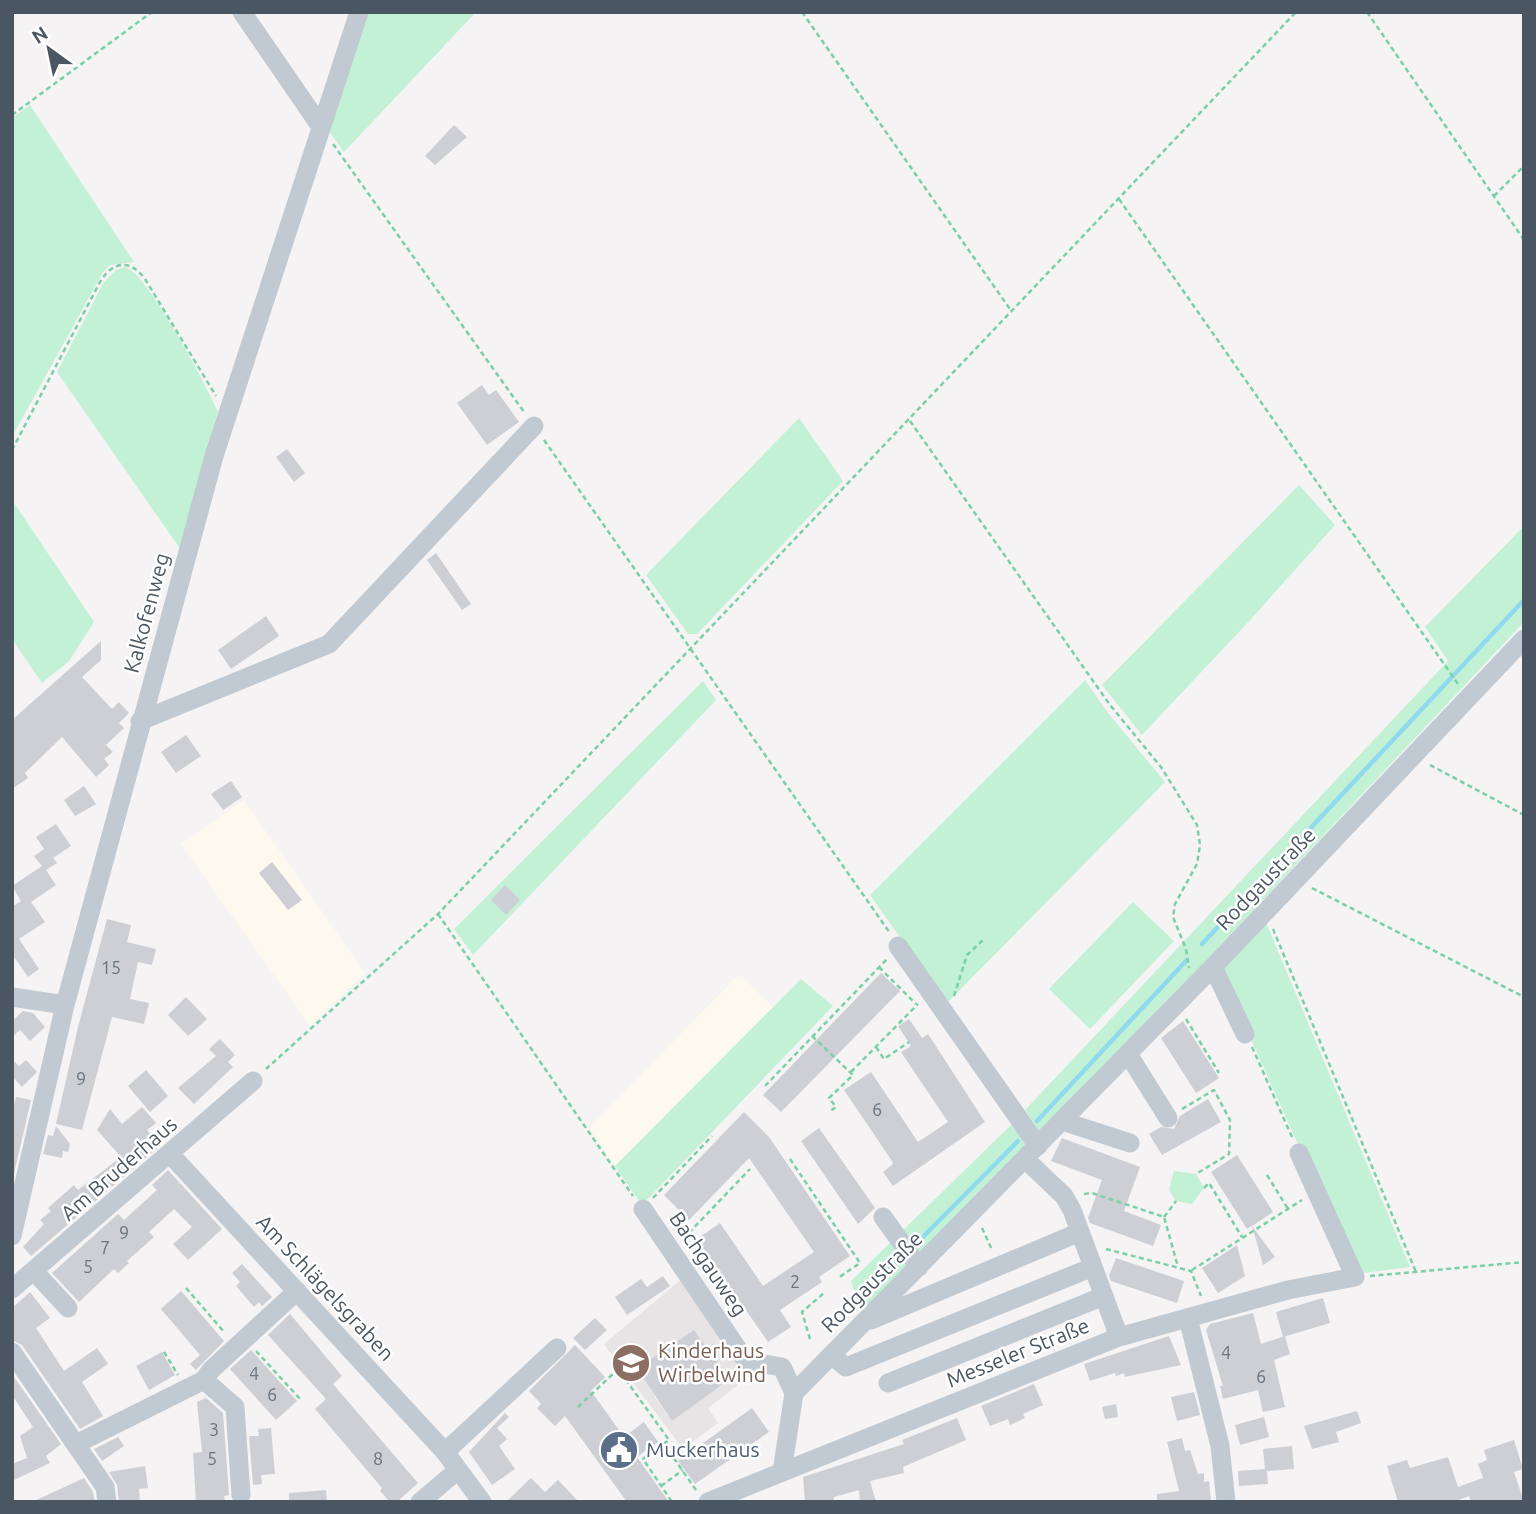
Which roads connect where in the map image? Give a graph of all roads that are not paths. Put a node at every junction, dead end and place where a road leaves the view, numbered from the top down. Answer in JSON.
{"nodes":[{"id":1,"x":242,"y":12,"type":"edge"},
{"id":2,"x":359,"y":12,"type":"edge"},
{"id":3,"x":321,"y":127,"type":"junction"},
{"id":4,"x":534,"y":426,"type":"road end"},
{"id":5,"x":1524,"y":639,"type":"edge"},
{"id":6,"x":140,"y":721,"type":"junction"},
{"id":7,"x":898,"y":946,"type":"road end"},
{"id":8,"x":1213,"y":968,"type":"junction"},
{"id":9,"x":12,"y":997,"type":"edge"},
{"id":10,"x":65,"y":1005,"type":"junction"},
{"id":11,"x":1245,"y":1034,"type":"road end"},
{"id":12,"x":1128,"y":1054,"type":"junction"},
{"id":13,"x":253,"y":1081,"type":"road end"},
{"id":14,"x":1168,"y":1118,"type":"road end"},
{"id":15,"x":1062,"y":1121,"type":"junction"},
{"id":16,"x":1130,"y":1143,"type":"dead end"},
{"id":17,"x":1031,"y":1153,"type":"junction"},
{"id":18,"x":1299,"y":1153,"type":"road end"},
{"id":19,"x":171,"y":1155,"type":"junction"},
{"id":20,"x":643,"y":1209,"type":"road end"},
{"id":21,"x":883,"y":1217,"type":"dead end"},
{"id":22,"x":12,"y":1236,"type":"edge"},
{"id":23,"x":1082,"y":1238,"type":"junction"},
{"id":24,"x":919,"y":1267,"type":"junction"},
{"id":25,"x":1093,"y":1267,"type":"junction"},
{"id":26,"x":34,"y":1271,"type":"junction"},
{"id":27,"x":12,"y":1289,"type":"edge"},
{"id":28,"x":297,"y":1291,"type":"junction"},
{"id":29,"x":1104,"y":1296,"type":"junction"},
{"id":30,"x":68,"y":1308,"type":"dead end"},
{"id":31,"x":1198,"y":1315,"type":"junction"},
{"id":32,"x":863,"y":1324,"type":"junction"},
{"id":33,"x":1119,"y":1337,"type":"junction"},
{"id":34,"x":557,"y":1348,"type":"dead end"},
{"id":35,"x":12,"y":1352,"type":"edge"},
{"id":36,"x":831,"y":1356,"type":"junction"},
{"id":37,"x":888,"y":1382,"type":"dead end"},
{"id":38,"x":195,"y":1385,"type":"junction"},
{"id":39,"x":794,"y":1393,"type":"junction"},
{"id":40,"x":76,"y":1444,"type":"junction"},
{"id":41,"x":445,"y":1452,"type":"junction"},
{"id":42,"x":458,"y":1470,"type":"junction"},
{"id":43,"x":782,"y":1472,"type":"junction"},
{"id":44,"x":240,"y":1495,"type":"dead end"},
{"id":45,"x":704,"y":1498,"type":"edge"},
{"id":46,"x":107,"y":1502,"type":"edge"},
{"id":47,"x":420,"y":1502,"type":"edge"},
{"id":48,"x":482,"y":1502,"type":"edge"},
{"id":49,"x":1226,"y":1502,"type":"edge"}],
"edges":[{"from":1,"to":3,"type":"street"},
{"from":2,"to":3,"type":"street","name":"Kalkofenweg"},
{"from":3,"to":6,"type":"street","name":"Kalkofenweg"},
{"from":4,"to":6,"type":"street"},
{"from":5,"to":8,"type":"street","name":"Rodgaustraße"},
{"from":6,"to":10,"type":"street","name":"Kalkofenweg"},
{"from":7,"to":17,"type":"street"},
{"from":8,"to":11,"type":"street"},
{"from":8,"to":12,"type":"street","name":"Rodgaustraße"},
{"from":9,"to":10,"type":"street"},
{"from":10,"to":22,"type":"street","name":"Kalkofenweg"},
{"from":12,"to":14,"type":"street"},
{"from":12,"to":15,"type":"street","name":"Rodgaustraße"},
{"from":13,"to":19,"type":"street","name":"Am Bruderhaus"},
{"from":15,"to":16,"type":"street"},
{"from":15,"to":17,"type":"street","name":"Rodgaustraße"},
{"from":17,"to":23,"type":"street"},
{"from":17,"to":24,"type":"street","name":"Rodgaustraße"},
{"from":18,"to":31,"type":"street","name":"Messeler Straße"},
{"from":19,"to":26,"type":"street","name":"Am Bruderhaus"},
{"from":19,"to":28,"type":"street","name":"Am Schlägelsgraben"},
{"from":20,"to":39,"type":"street","name":"Bachgauweg"},
{"from":21,"to":24,"type":"street"},
{"from":23,"to":25,"type":"street"},
{"from":23,"to":32,"type":"street"},
{"from":24,"to":32,"type":"street","name":"Rodgaustraße"},
{"from":25,"to":29,"type":"street"},
{"from":25,"to":36,"type":"street"},
{"from":26,"to":27,"type":"street","name":"Am Bruderhaus"},
{"from":26,"to":30,"type":"street"},
{"from":28,"to":38,"type":"street"},
{"from":28,"to":41,"type":"street","name":"Am Schlägelsgraben"},
{"from":29,"to":33,"type":"street"},
{"from":29,"to":37,"type":"street"},
{"from":31,"to":33,"type":"street","name":"Messeler Straße"},
{"from":31,"to":49,"type":"street"},
{"from":32,"to":36,"type":"street","name":"Rodgaustraße"},
{"from":33,"to":43,"type":"street","name":"Messeler Straße"},
{"from":34,"to":41,"type":"street"},
{"from":35,"to":40,"type":"street"},
{"from":36,"to":39,"type":"street","name":"Rodgaustraße"},
{"from":38,"to":40,"type":"street"},
{"from":38,"to":44,"type":"street"},
{"from":39,"to":43,"type":"street"},
{"from":40,"to":46,"type":"street"},
{"from":41,"to":42,"type":"street","name":"Am Schlägelsgraben"},
{"from":42,"to":47,"type":"street"},
{"from":42,"to":48,"type":"street","name":"Am Schlägelsgraben"},
{"from":43,"to":45,"type":"street","name":"Messeler Straße"}]}
